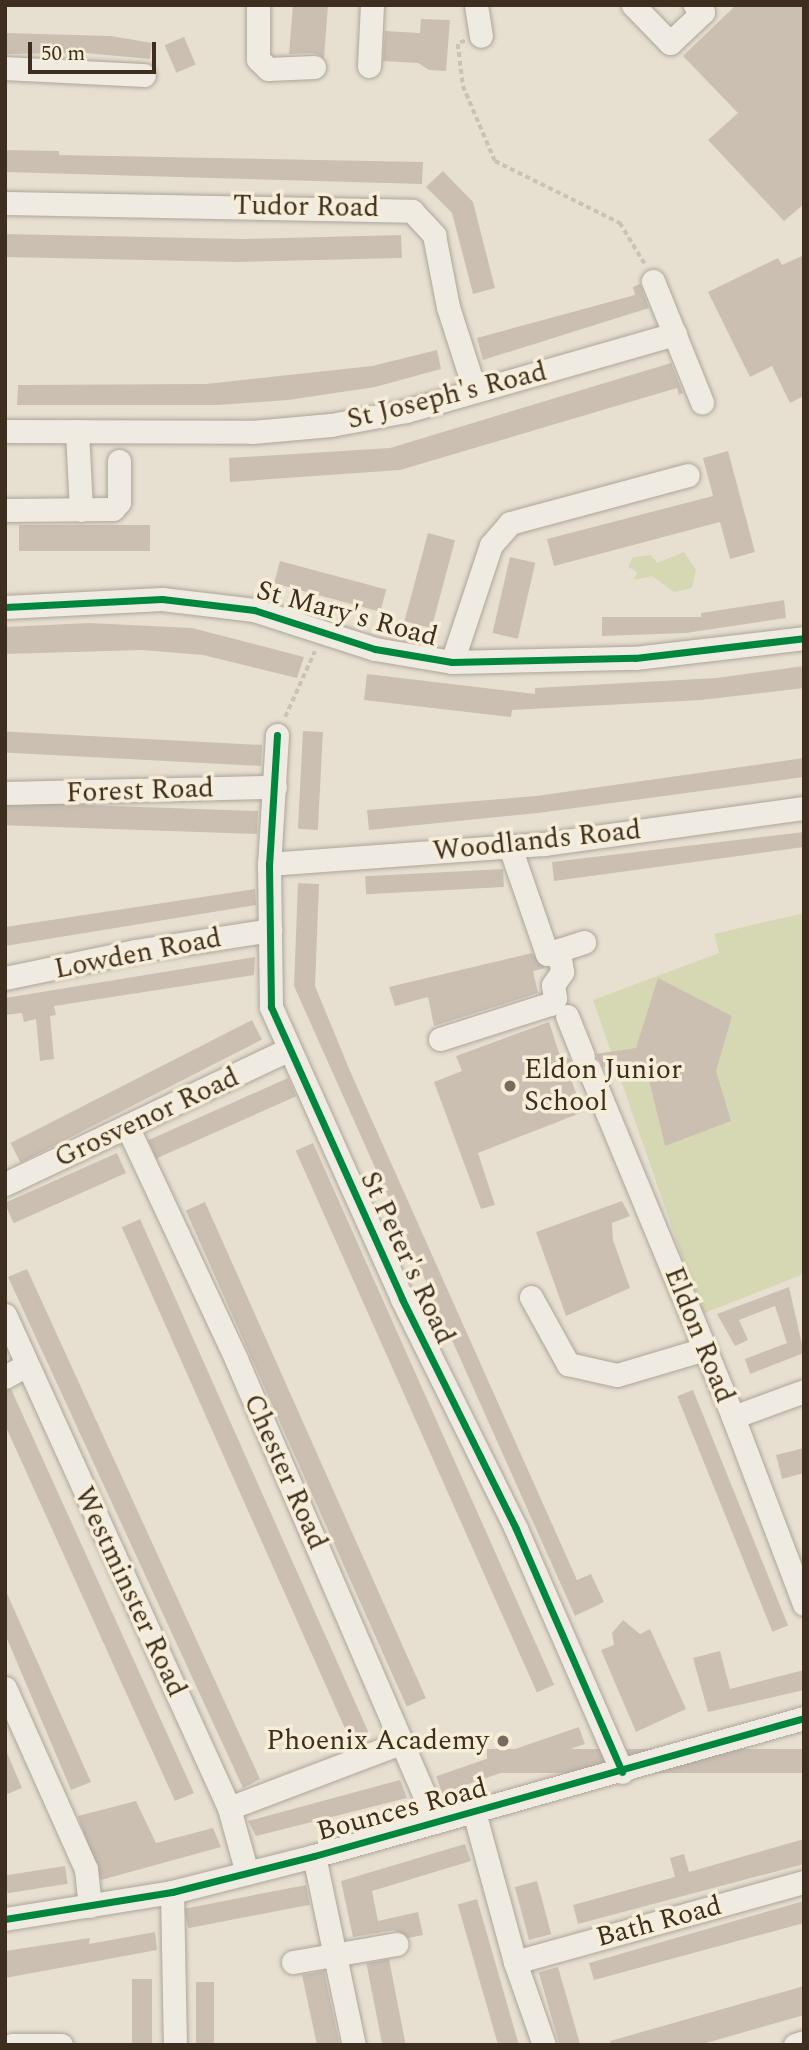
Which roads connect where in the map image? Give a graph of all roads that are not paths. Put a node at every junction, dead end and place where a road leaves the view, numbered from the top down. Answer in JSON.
{"nodes":[{"id":1,"x":258,"y":5,"type":"edge"},
{"id":2,"x":372,"y":5,"type":"edge"},
{"id":3,"x":476,"y":5,"type":"edge"},
{"id":4,"x":633,"y":5,"type":"edge"},
{"id":5,"x":695,"y":5,"type":"edge"},
{"id":6,"x":481,"y":36,"type":"road end"},
{"id":7,"x":369,"y":66,"type":"dead end"},
{"id":8,"x":314,"y":67,"type":"dead end"},
{"id":9,"x":5,"y":68,"type":"edge"},
{"id":10,"x":144,"y":75,"type":"dead end"},
{"id":11,"x":5,"y":203,"type":"edge"},
{"id":12,"x":653,"y":281,"type":"road end"},
{"id":13,"x":675,"y":334,"type":"junction"},
{"id":14,"x":475,"y":391,"type":"junction"},
{"id":15,"x":702,"y":402,"type":"dead end"},
{"id":16,"x":5,"y":431,"type":"edge"},
{"id":17,"x":77,"y":431,"type":"junction"},
{"id":18,"x":119,"y":461,"type":"dead end"},
{"id":19,"x":688,"y":475,"type":"dead end"},
{"id":20,"x":5,"y":510,"type":"edge"},
{"id":21,"x":81,"y":510,"type":"junction"},
{"id":22,"x":5,"y":607,"type":"edge"},
{"id":23,"x":804,"y":638,"type":"edge"},
{"id":24,"x":452,"y":662,"type":"junction"},
{"id":25,"x":277,"y":735,"type":"road end"},
{"id":26,"x":275,"y":787,"type":"junction"},
{"id":27,"x":5,"y":793,"type":"edge"},
{"id":28,"x":804,"y":808,"type":"edge"},
{"id":29,"x":510,"y":847,"type":"junction"},
{"id":30,"x":270,"y":864,"type":"junction"},
{"id":31,"x":270,"y":930,"type":"junction"},
{"id":32,"x":584,"y":942,"type":"dead end"},
{"id":33,"x":559,"y":950,"type":"junction"},
{"id":34,"x":5,"y":978,"type":"edge"},
{"id":35,"x":567,"y":1016,"type":"dead end"},
{"id":36,"x":440,"y":1039,"type":"dead end"},
{"id":37,"x":288,"y":1050,"type":"junction"},
{"id":38,"x":127,"y":1126,"type":"junction"},
{"id":39,"x":5,"y":1184,"type":"edge"},
{"id":40,"x":531,"y":1297,"type":"dead end"},
{"id":41,"x":5,"y":1315,"type":"edge"},
{"id":42,"x":705,"y":1349,"type":"junction"},
{"id":43,"x":27,"y":1365,"type":"junction"},
{"id":44,"x":5,"y":1377,"type":"edge"},
{"id":45,"x":804,"y":1391,"type":"edge"},
{"id":46,"x":733,"y":1416,"type":"junction"},
{"id":47,"x":804,"y":1604,"type":"edge"},
{"id":48,"x":5,"y":1688,"type":"edge"},
{"id":49,"x":804,"y":1717,"type":"edge"},
{"id":50,"x":403,"y":1742,"type":"junction"},
{"id":51,"x":622,"y":1772,"type":"junction"},
{"id":52,"x":229,"y":1808,"type":"junction"},
{"id":53,"x":474,"y":1812,"type":"junction"},
{"id":54,"x":436,"y":1822,"type":"junction"},
{"id":55,"x":314,"y":1856,"type":"junction"},
{"id":56,"x":247,"y":1873,"type":"junction"},
{"id":57,"x":804,"y":1882,"type":"edge"},
{"id":58,"x":172,"y":1892,"type":"junction"},
{"id":59,"x":90,"y":1906,"type":"junction"},
{"id":60,"x":5,"y":1919,"type":"edge"},
{"id":61,"x":396,"y":1944,"type":"dead end"},
{"id":62,"x":336,"y":1954,"type":"junction"},
{"id":63,"x":293,"y":1962,"type":"dead end"},
{"id":64,"x":515,"y":1962,"type":"junction"},
{"id":65,"x":804,"y":2042,"type":"edge"},
{"id":66,"x":12,"y":2045,"type":"edge"},
{"id":67,"x":61,"y":2045,"type":"edge"},
{"id":68,"x":175,"y":2045,"type":"edge"},
{"id":69,"x":354,"y":2045,"type":"edge"},
{"id":70,"x":544,"y":2045,"type":"edge"},
{"id":71,"x":795,"y":2045,"type":"edge"}],
"edges":[{"from":1,"to":8,"type":"street"},
{"from":2,"to":7,"type":"street"},
{"from":3,"to":6,"type":"street"},
{"from":4,"to":5,"type":"street"},
{"from":9,"to":10,"type":"street"},
{"from":11,"to":14,"type":"street","name":"Tudor Road"},
{"from":12,"to":13,"type":"street"},
{"from":13,"to":14,"type":"street","name":"St Joseph's Road"},
{"from":13,"to":15,"type":"street"},
{"from":14,"to":17,"type":"street","name":"St Joseph's Road"},
{"from":16,"to":17,"type":"street","name":"St Joseph's Road"},
{"from":17,"to":21,"type":"street"},
{"from":18,"to":21,"type":"street"},
{"from":19,"to":24,"type":"street"},
{"from":20,"to":21,"type":"street"},
{"from":22,"to":24,"type":"street","name":"St Mary's Road"},
{"from":23,"to":24,"type":"street","name":"St Mary's Road"},
{"from":25,"to":26,"type":"street","name":"St Peter's Road"},
{"from":26,"to":27,"type":"street","name":"Forest Road"},
{"from":26,"to":30,"type":"street","name":"St Peter's Road"},
{"from":28,"to":29,"type":"street","name":"Woodlands Road"},
{"from":29,"to":30,"type":"street","name":"Woodlands Road"},
{"from":29,"to":33,"type":"street"},
{"from":30,"to":31,"type":"street","name":"St Peter's Road"},
{"from":31,"to":34,"type":"street","name":"Lowden Road"},
{"from":31,"to":37,"type":"street","name":"St Peter's Road"},
{"from":32,"to":33,"type":"street"},
{"from":33,"to":36,"type":"street"},
{"from":35,"to":42,"type":"street","name":"Eldon Road"},
{"from":37,"to":38,"type":"street","name":"Grosvenor Road"},
{"from":37,"to":51,"type":"street","name":"St Peter's Road"},
{"from":38,"to":39,"type":"street","name":"Grosvenor Road"},
{"from":38,"to":50,"type":"street","name":"Chester Road"},
{"from":40,"to":42,"type":"street"},
{"from":41,"to":43,"type":"street","name":"Westminster Road"},
{"from":42,"to":46,"type":"street","name":"Eldon Road"},
{"from":43,"to":44,"type":"street"},
{"from":43,"to":52,"type":"street","name":"Westminster Road"},
{"from":45,"to":46,"type":"street"},
{"from":46,"to":47,"type":"street","name":"Eldon Road"},
{"from":48,"to":59,"type":"street"},
{"from":49,"to":51,"type":"street","name":"Bounces Road"},
{"from":50,"to":52,"type":"street"},
{"from":50,"to":54,"type":"street","name":"Chester Road"},
{"from":51,"to":53,"type":"street","name":"Bounces Road"},
{"from":52,"to":56,"type":"street","name":"Westminster Road"},
{"from":53,"to":54,"type":"street","name":"Bounces Road"},
{"from":53,"to":64,"type":"street"},
{"from":54,"to":55,"type":"street","name":"Bounces Road"},
{"from":55,"to":56,"type":"street","name":"Bounces Road"},
{"from":55,"to":62,"type":"street"},
{"from":56,"to":58,"type":"street","name":"Bounces Road"},
{"from":57,"to":64,"type":"street","name":"Bath Road"},
{"from":58,"to":59,"type":"street","name":"Bounces Road"},
{"from":58,"to":68,"type":"street"},
{"from":59,"to":60,"type":"street","name":"Bounces Road"},
{"from":61,"to":62,"type":"street"},
{"from":62,"to":63,"type":"street"},
{"from":62,"to":69,"type":"street"},
{"from":64,"to":70,"type":"street"},
{"from":65,"to":71,"type":"street"},
{"from":66,"to":67,"type":"street"}]}
